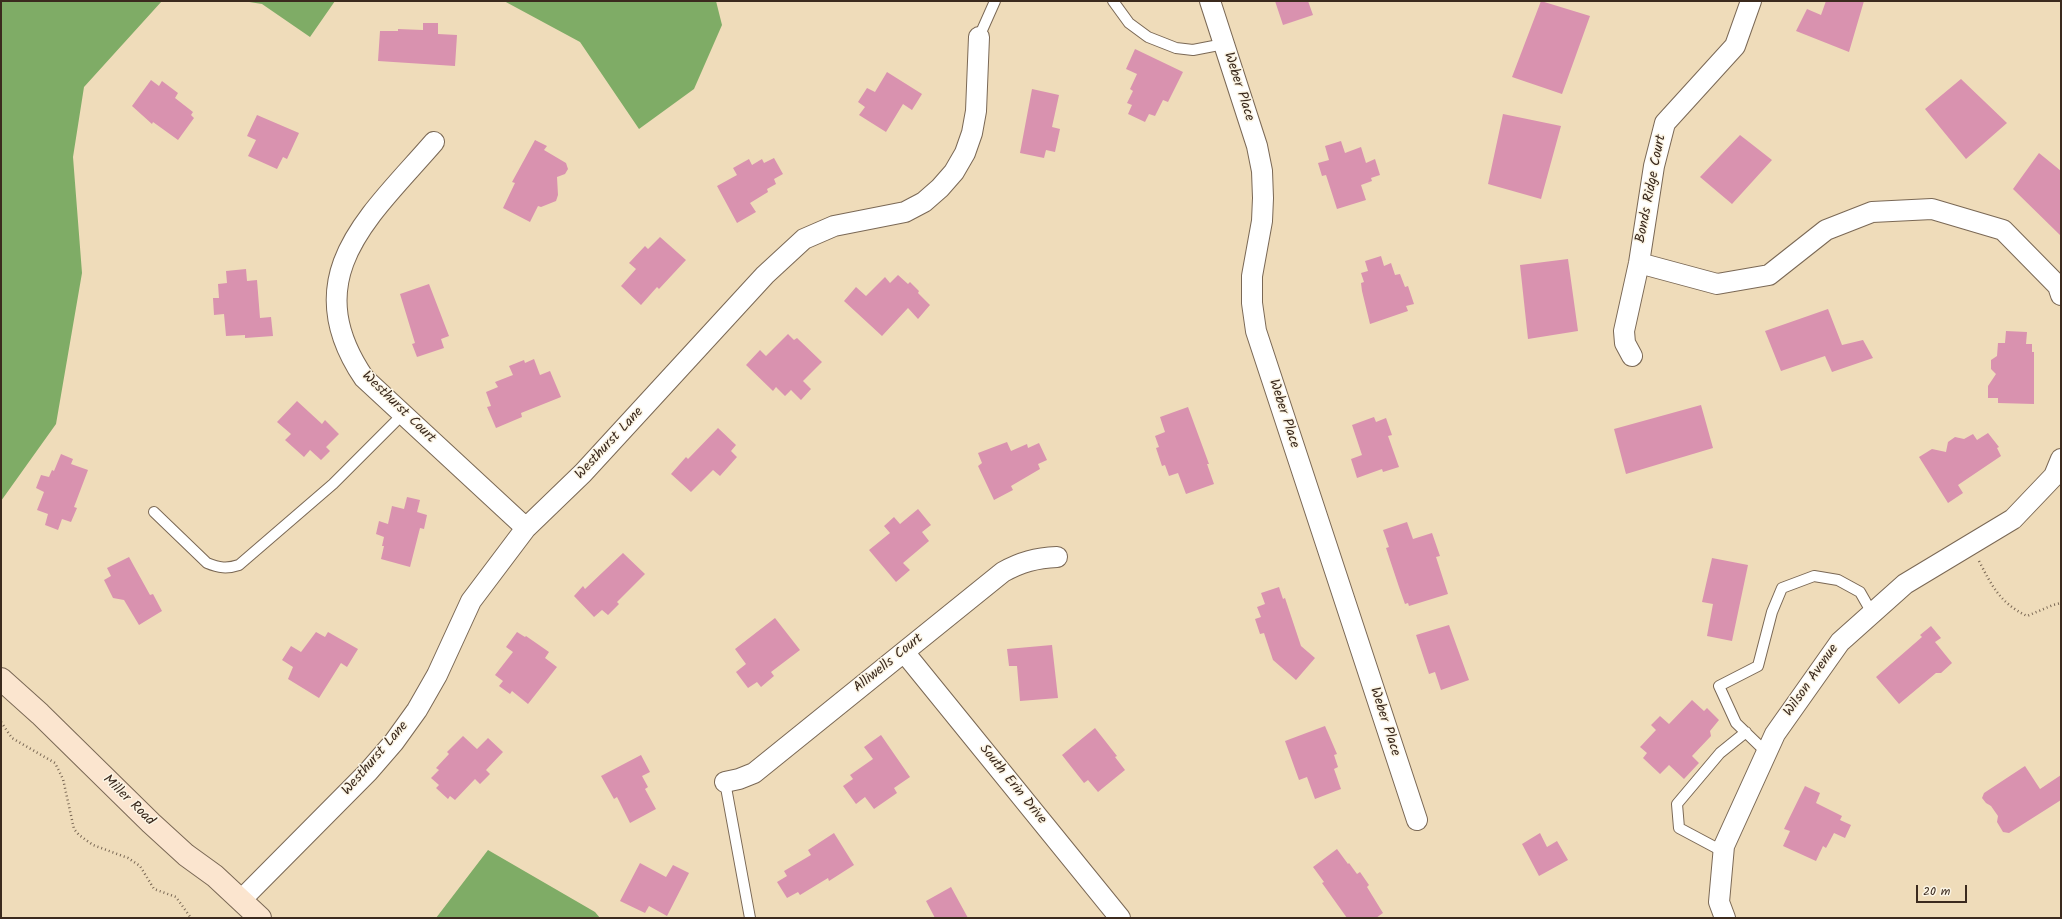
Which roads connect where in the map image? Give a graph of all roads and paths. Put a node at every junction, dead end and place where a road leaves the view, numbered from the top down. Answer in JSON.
{"nodes":[{"id":1,"x":996,"y":1,"type":"edge"},
{"id":2,"x":1113,"y":1,"type":"edge"},
{"id":3,"x":1210,"y":1,"type":"edge"},
{"id":4,"x":1751,"y":1,"type":"edge"},
{"id":5,"x":979,"y":37,"type":"joint"},
{"id":6,"x":1224,"y":44,"type":"junction"},
{"id":7,"x":434,"y":142,"type":"dead end"},
{"id":8,"x":1639,"y":263,"type":"junction"},
{"id":9,"x":2061,"y":295,"type":"edge"},
{"id":10,"x":1632,"y":356,"type":"dead end"},
{"id":11,"x":402,"y":415,"type":"junction"},
{"id":12,"x":2061,"y":459,"type":"edge"},
{"id":13,"x":154,"y":512,"type":"dead end"},
{"id":14,"x":526,"y":528,"type":"junction"},
{"id":15,"x":1971,"y":544,"type":"junction"},
{"id":16,"x":1057,"y":558,"type":"dead end"},
{"id":17,"x":2061,"y":603,"type":"edge"},
{"id":18,"x":1872,"y":613,"type":"junction"},
{"id":19,"x":904,"y":652,"type":"junction"},
{"id":20,"x":1,"y":679,"type":"edge"},
{"id":21,"x":1,"y":722,"type":"edge"},
{"id":22,"x":1746,"y":732,"type":"junction"},
{"id":23,"x":1767,"y":752,"type":"junction"},
{"id":24,"x":725,"y":782,"type":"joint"},
{"id":25,"x":1417,"y":820,"type":"dead end"},
{"id":26,"x":1724,"y":852,"type":"junction"},
{"id":27,"x":241,"y":900,"type":"junction"},
{"id":28,"x":191,"y":918,"type":"edge"},
{"id":29,"x":260,"y":918,"type":"edge"},
{"id":30,"x":750,"y":918,"type":"edge"},
{"id":31,"x":1120,"y":918,"type":"edge"},
{"id":32,"x":1725,"y":918,"type":"edge"}],
"edges":[{"from":1,"to":5,"type":"lane"},
{"from":2,"to":6,"type":"lane"},
{"from":3,"to":6,"type":"street","name":"Weber Place"},
{"from":4,"to":8,"type":"street","name":"Bonds Ridge Court"},
{"from":5,"to":14,"type":"street","name":"Westhurst Lane"},
{"from":6,"to":25,"type":"street","name":"Weber Place"},
{"from":7,"to":11,"type":"street","name":"Westhurst Court"},
{"from":8,"to":9,"type":"street"},
{"from":8,"to":10,"type":"street","name":"Bonds Ridge Court"},
{"from":11,"to":13,"type":"lane"},
{"from":11,"to":14,"type":"street","name":"Westhurst Court"},
{"from":12,"to":15,"type":"street","name":"Wilson Avenue"},
{"from":14,"to":27,"type":"street","name":"Westhurst Lane"},
{"from":15,"to":17,"type":"path"},
{"from":15,"to":18,"type":"street","name":"Wilson Avenue"},
{"from":16,"to":19,"type":"street","name":"Alliwells Court"},
{"from":18,"to":22,"type":"lane"},
{"from":18,"to":23,"type":"street","name":"Wilson Avenue"},
{"from":19,"to":24,"type":"street","name":"Alliwells Court"},
{"from":19,"to":31,"type":"street","name":"South Erin Drive"},
{"from":20,"to":27,"type":"street","name":"Miller Road"},
{"from":21,"to":28,"type":"path"},
{"from":22,"to":23,"type":"lane"},
{"from":22,"to":26,"type":"lane"},
{"from":23,"to":26,"type":"street","name":"Wilson Avenue"},
{"from":24,"to":30,"type":"lane"},
{"from":26,"to":32,"type":"street","name":"Wilson Avenue"},
{"from":27,"to":29,"type":"street","name":"Miller Road"}]}
